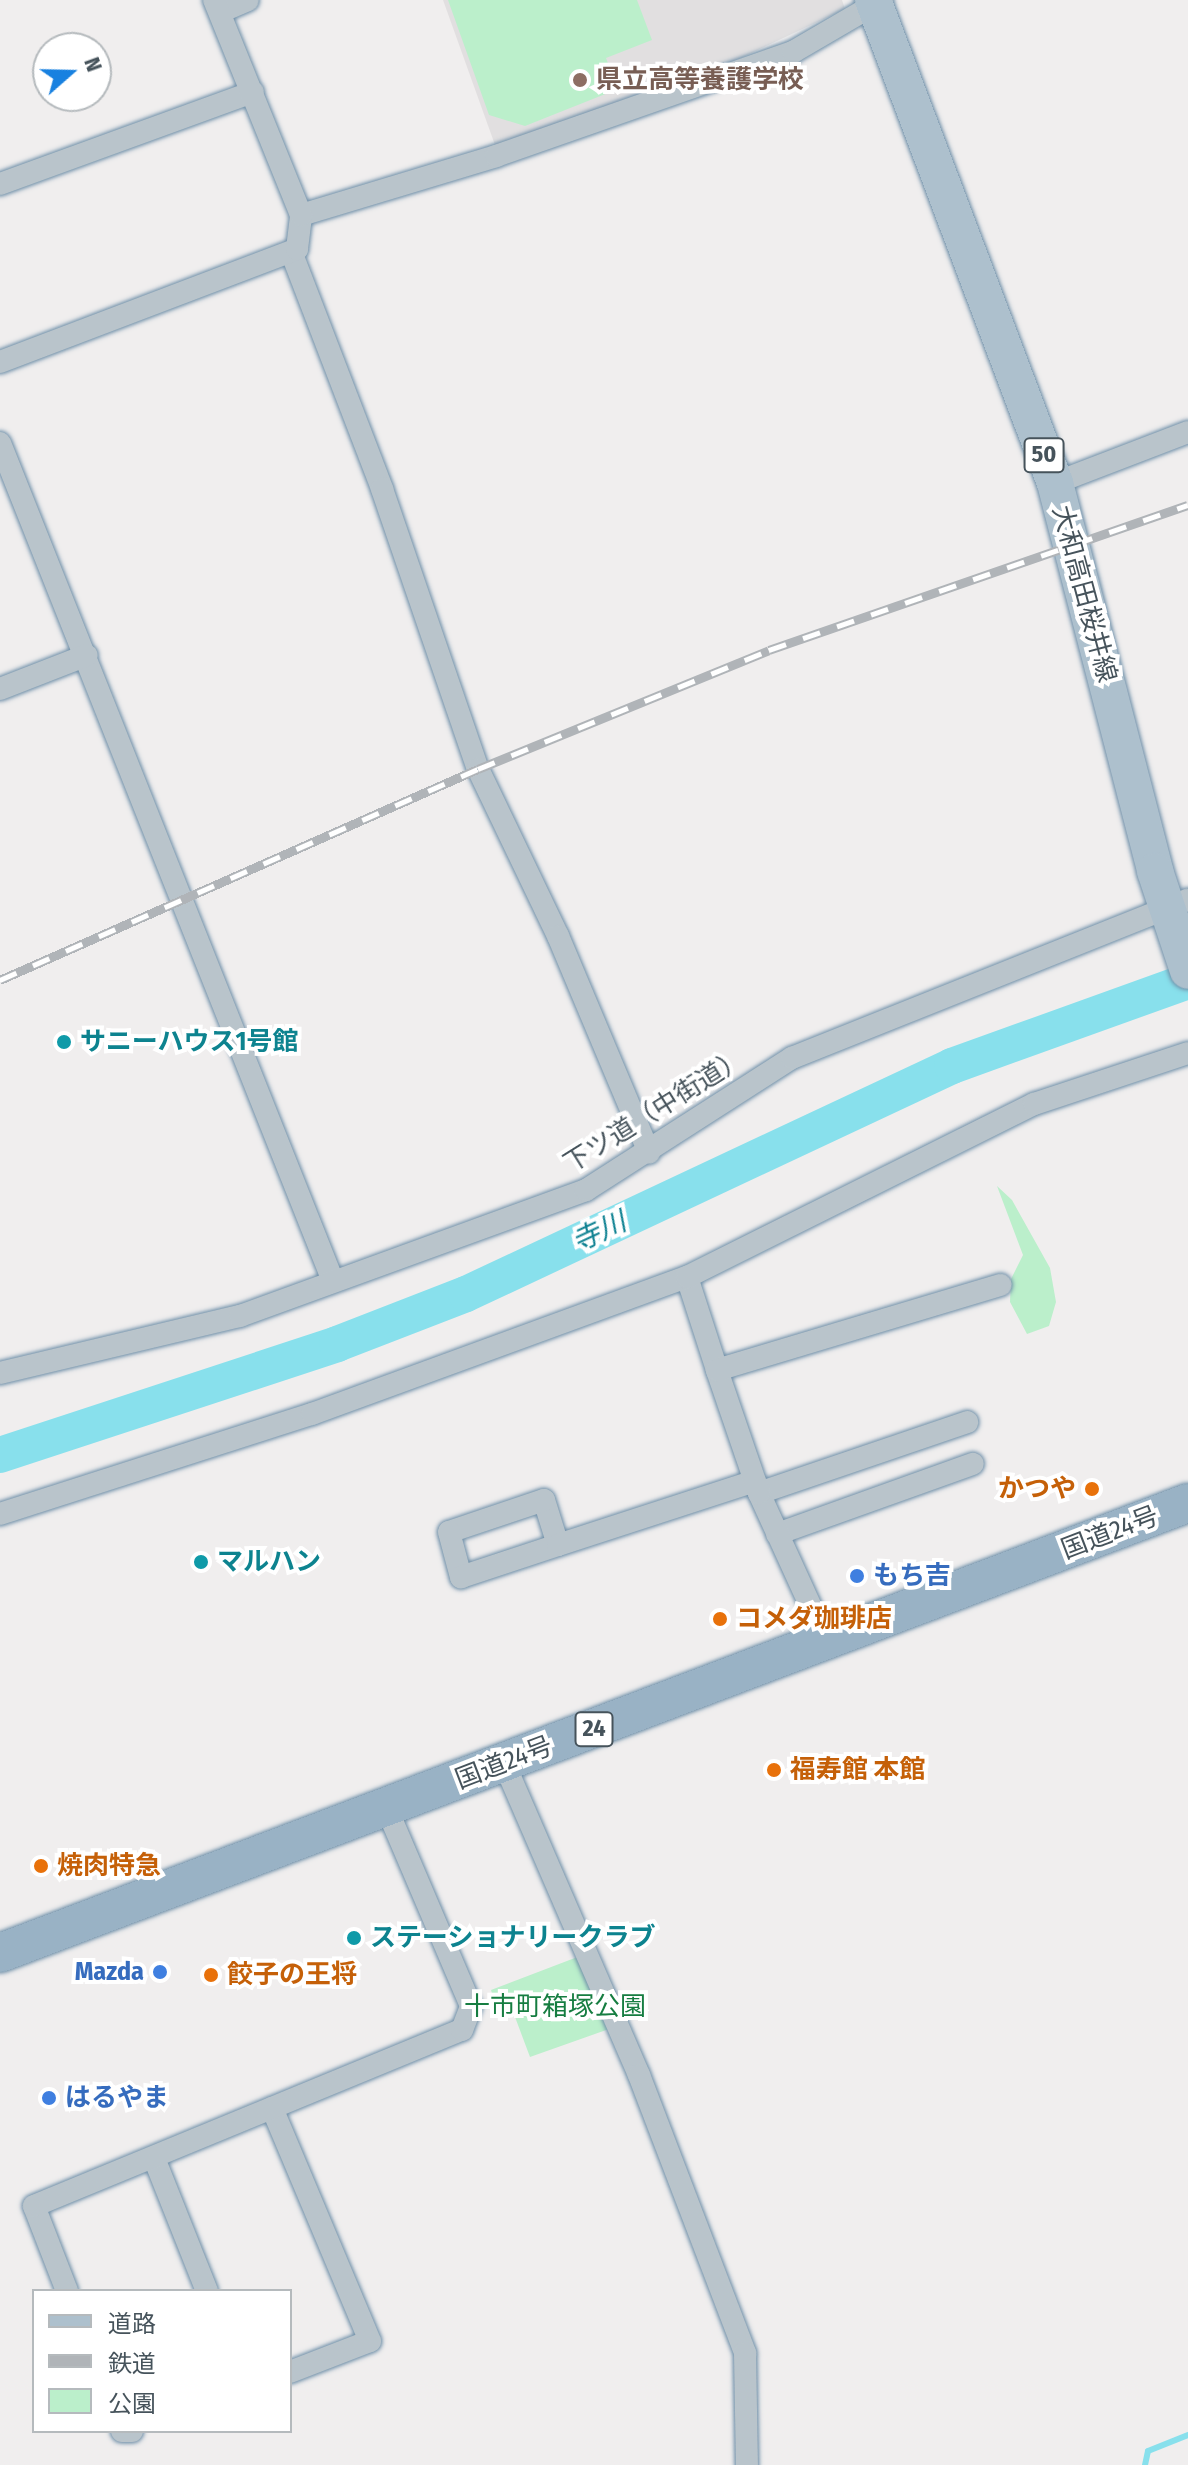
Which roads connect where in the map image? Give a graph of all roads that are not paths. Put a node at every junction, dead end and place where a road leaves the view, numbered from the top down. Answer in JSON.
{"nodes":[{"id":1,"x":248,"y":0,"type":"edge"},
{"id":2,"x":877,"y":2,"type":"edge"},
{"id":3,"x":217,"y":6,"type":"edge"},
{"id":4,"x":253,"y":92,"type":"junction"},
{"id":5,"x":0,"y":184,"type":"edge"},
{"id":6,"x":301,"y":215,"type":"junction"},
{"id":7,"x":292,"y":254,"type":"junction"},
{"id":8,"x":0,"y":362,"type":"edge"},
{"id":9,"x":1188,"y":432,"type":"edge"},
{"id":10,"x":0,"y":443,"type":"edge"},
{"id":11,"x":1055,"y":483,"type":"junction"},
{"id":12,"x":87,"y":655,"type":"junction"},
{"id":13,"x":0,"y":689,"type":"edge"},
{"id":14,"x":1175,"y":911,"type":"edge"},
{"id":15,"x":1188,"y":971,"type":"edge"},
{"id":16,"x":1188,"y":1053,"type":"edge"},
{"id":17,"x":649,"y":1153,"type":"junction"},
{"id":18,"x":687,"y":1277,"type":"junction"},
{"id":19,"x":333,"y":1281,"type":"junction"},
{"id":20,"x":1001,"y":1285,"type":"dead end"},
{"id":21,"x":717,"y":1370,"type":"junction"},
{"id":22,"x":0,"y":1373,"type":"edge"},
{"id":23,"x":967,"y":1422,"type":"dead end"},
{"id":24,"x":973,"y":1464,"type":"dead end"},
{"id":25,"x":757,"y":1487,"type":"junction"},
{"id":26,"x":1188,"y":1503,"type":"edge"},
{"id":27,"x":0,"y":1514,"type":"edge"},
{"id":28,"x":777,"y":1534,"type":"junction"},
{"id":29,"x":558,"y":1545,"type":"junction"},
{"id":30,"x":826,"y":1640,"type":"junction"},
{"id":31,"x":504,"y":1763,"type":"junction"},
{"id":32,"x":386,"y":1807,"type":"junction"},
{"id":33,"x":0,"y":1953,"type":"edge"},
{"id":34,"x":272,"y":2108,"type":"junction"},
{"id":35,"x":154,"y":2158,"type":"junction"},
{"id":36,"x":66,"y":2289,"type":"edge"},
{"id":37,"x":206,"y":2289,"type":"edge"},
{"id":38,"x":292,"y":2371,"type":"edge"},
{"id":39,"x":747,"y":2465,"type":"edge"}],
"edges":[{"from":1,"to":3,"type":"street"},
{"from":2,"to":6,"type":"street"},
{"from":2,"to":11,"type":"main road","name":"大和高田桜井線","number":"50"},
{"from":3,"to":4,"type":"street"},
{"from":4,"to":5,"type":"street"},
{"from":4,"to":6,"type":"street"},
{"from":6,"to":7,"type":"street"},
{"from":7,"to":8,"type":"street"},
{"from":7,"to":17,"type":"street"},
{"from":9,"to":11,"type":"street"},
{"from":10,"to":12,"type":"street"},
{"from":11,"to":14,"type":"main road","name":"大和高田桜井線","number":"50"},
{"from":12,"to":13,"type":"street"},
{"from":12,"to":19,"type":"street"},
{"from":14,"to":15,"type":"main road","name":"大和高田桜井線","number":"50"},
{"from":14,"to":17,"type":"street","name":"下ツ道（中街道）"},
{"from":16,"to":18,"type":"street"},
{"from":17,"to":19,"type":"street","name":"下ツ道（中街道）"},
{"from":18,"to":21,"type":"street"},
{"from":18,"to":27,"type":"street"},
{"from":19,"to":22,"type":"street","name":"下ツ道（中街道）"},
{"from":20,"to":21,"type":"street"},
{"from":21,"to":25,"type":"street"},
{"from":23,"to":25,"type":"street"},
{"from":24,"to":28,"type":"street"},
{"from":25,"to":28,"type":"street"},
{"from":25,"to":29,"type":"street"},
{"from":26,"to":30,"type":"highway","name":"国道24号","number":"24"},
{"from":28,"to":30,"type":"street"},
{"from":29,"to":29,"type":"street"},
{"from":30,"to":31,"type":"highway","name":"国道24号","number":"24"},
{"from":31,"to":32,"type":"highway","name":"国道24号","number":"24"},
{"from":31,"to":39,"type":"street"},
{"from":32,"to":33,"type":"highway","name":"国道24号","number":"24"},
{"from":32,"to":34,"type":"street"},
{"from":34,"to":35,"type":"street"},
{"from":34,"to":38,"type":"street"},
{"from":35,"to":36,"type":"street"},
{"from":35,"to":37,"type":"street"}]}
